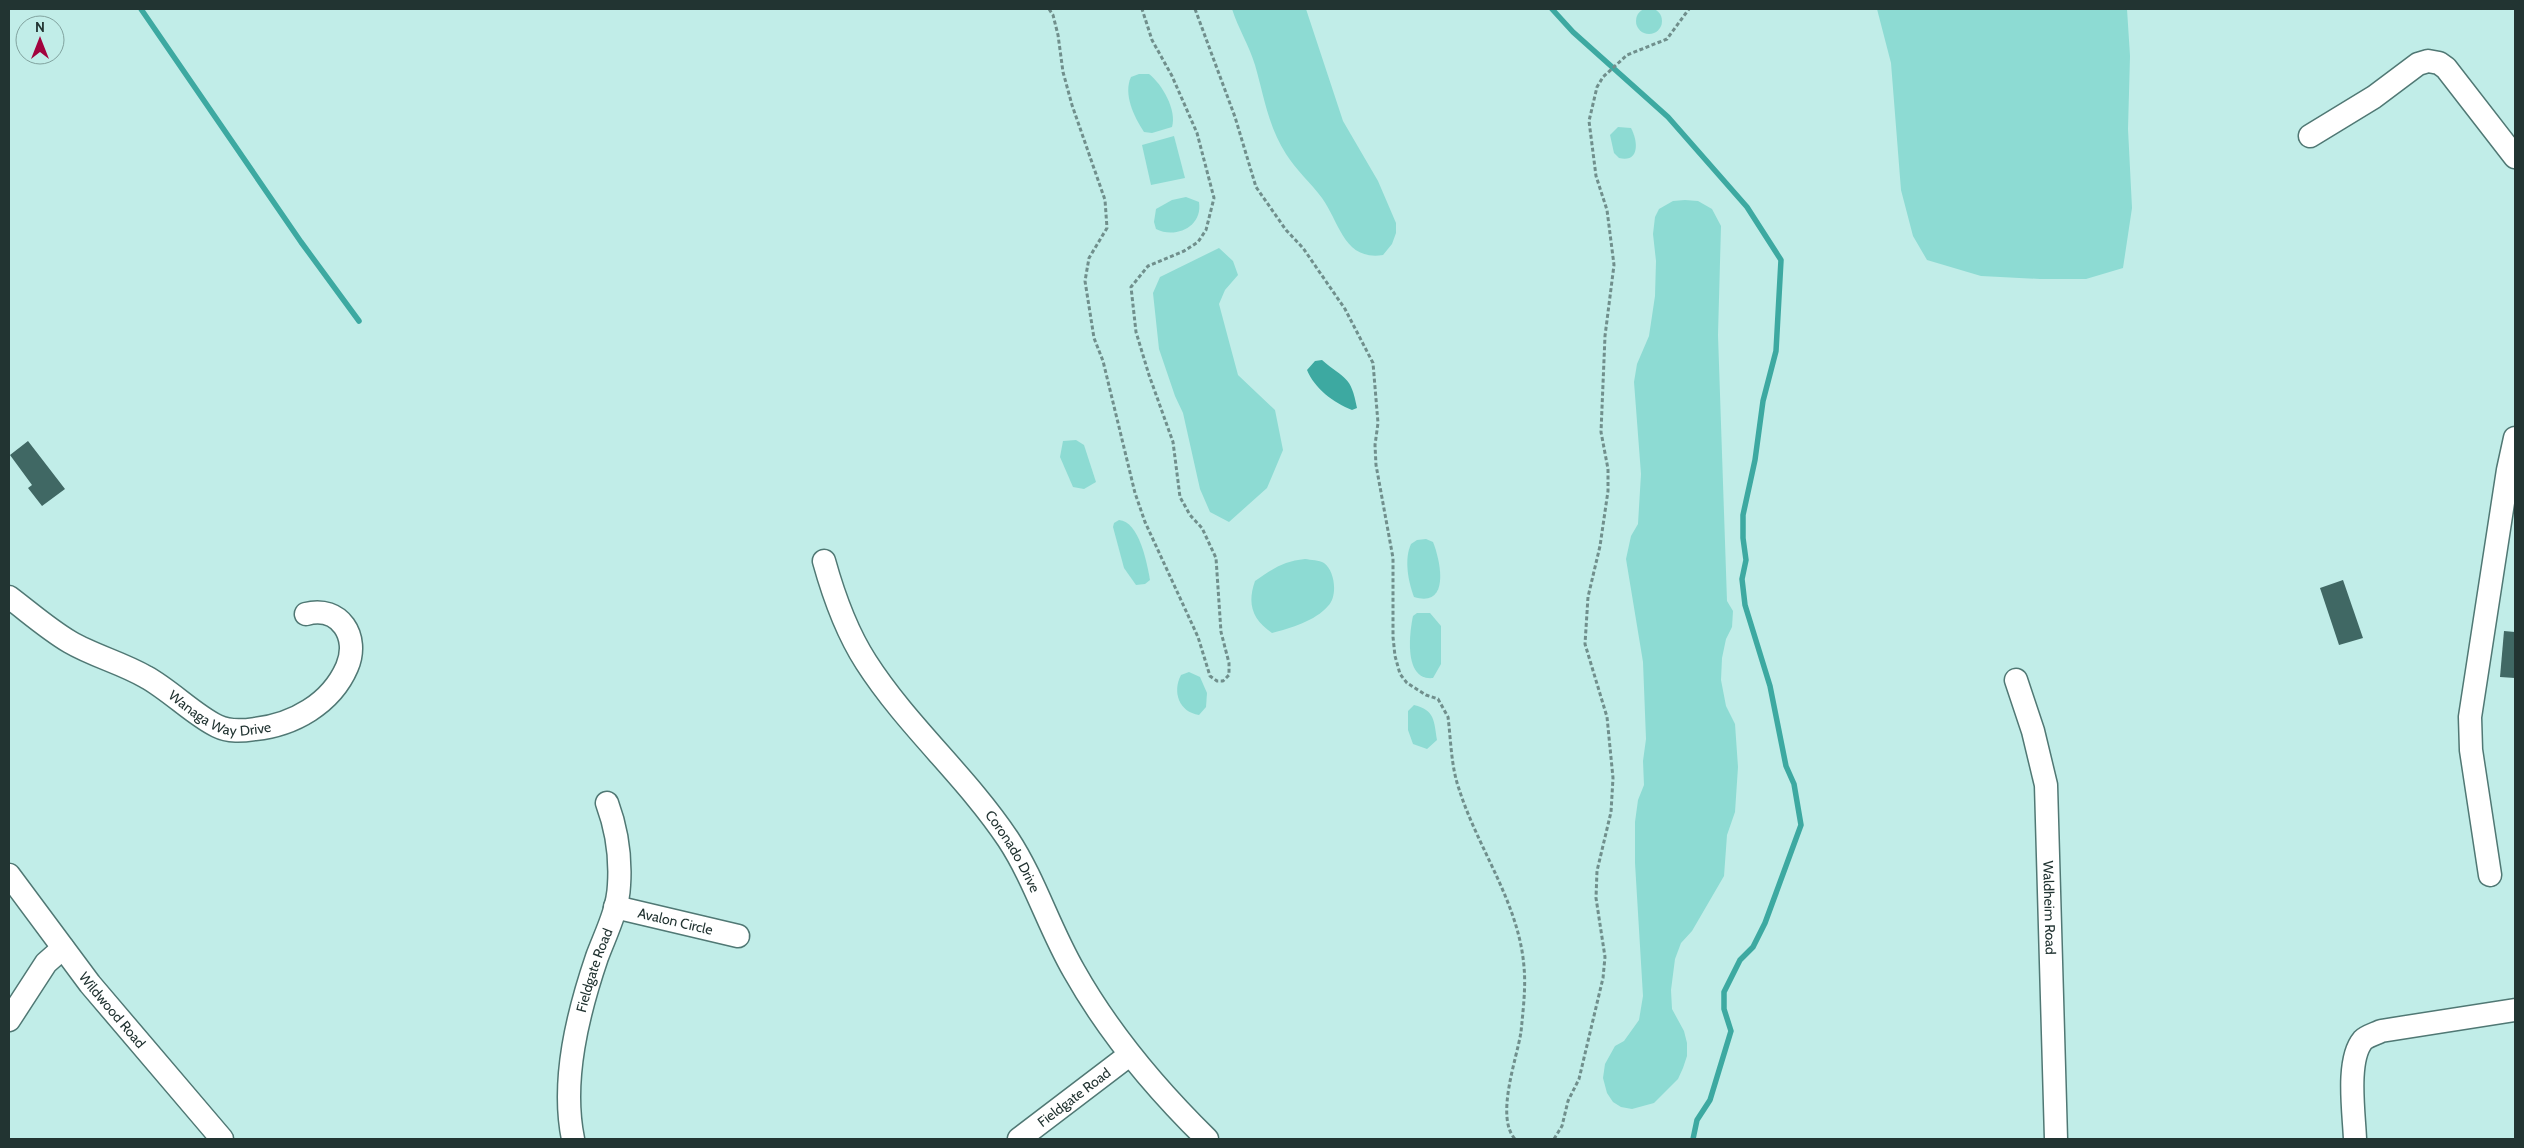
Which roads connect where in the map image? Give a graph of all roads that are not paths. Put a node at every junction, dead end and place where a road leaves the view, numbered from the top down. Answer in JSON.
{"nodes":[{"id":1,"x":2310,"y":136,"type":"dead end"},
{"id":2,"x":2515,"y":157,"type":"edge"},
{"id":3,"x":2515,"y":438,"type":"edge"},
{"id":4,"x":824,"y":561,"type":"dead end"},
{"id":5,"x":9,"y":597,"type":"edge"},
{"id":6,"x":306,"y":614,"type":"dead end"},
{"id":7,"x":2016,"y":680,"type":"dead end"},
{"id":8,"x":607,"y":803,"type":"dead end"},
{"id":9,"x":9,"y":875,"type":"edge"},
{"id":10,"x":2490,"y":875,"type":"dead end"},
{"id":11,"x":615,"y":907,"type":"junction"},
{"id":12,"x":738,"y":936,"type":"dead end"},
{"id":13,"x":62,"y":948,"type":"junction"},
{"id":14,"x":2515,"y":1010,"type":"edge"},
{"id":15,"x":9,"y":1020,"type":"edge"},
{"id":16,"x":1128,"y":1056,"type":"junction"},
{"id":17,"x":222,"y":1139,"type":"edge"},
{"id":18,"x":573,"y":1139,"type":"edge"},
{"id":19,"x":1019,"y":1139,"type":"edge"},
{"id":20,"x":1207,"y":1139,"type":"edge"},
{"id":21,"x":2056,"y":1139,"type":"edge"},
{"id":22,"x":2355,"y":1139,"type":"edge"}],
"edges":[{"from":1,"to":2,"type":"street"},
{"from":3,"to":10,"type":"street"},
{"from":4,"to":16,"type":"street","name":"Coronado Drive"},
{"from":5,"to":6,"type":"street","name":"Wanaga Way Drive"},
{"from":7,"to":21,"type":"street","name":"Waldheim Road"},
{"from":8,"to":11,"type":"street","name":"Fieldgate Road"},
{"from":9,"to":13,"type":"street","name":"Wildwood Road"},
{"from":11,"to":12,"type":"street","name":"Avalon Circle"},
{"from":11,"to":18,"type":"street","name":"Fieldgate Road"},
{"from":13,"to":15,"type":"street"},
{"from":13,"to":17,"type":"street","name":"Wildwood Road"},
{"from":14,"to":22,"type":"street"},
{"from":16,"to":19,"type":"street","name":"Fieldgate Road"},
{"from":16,"to":20,"type":"street","name":"Coronado Drive"}]}
